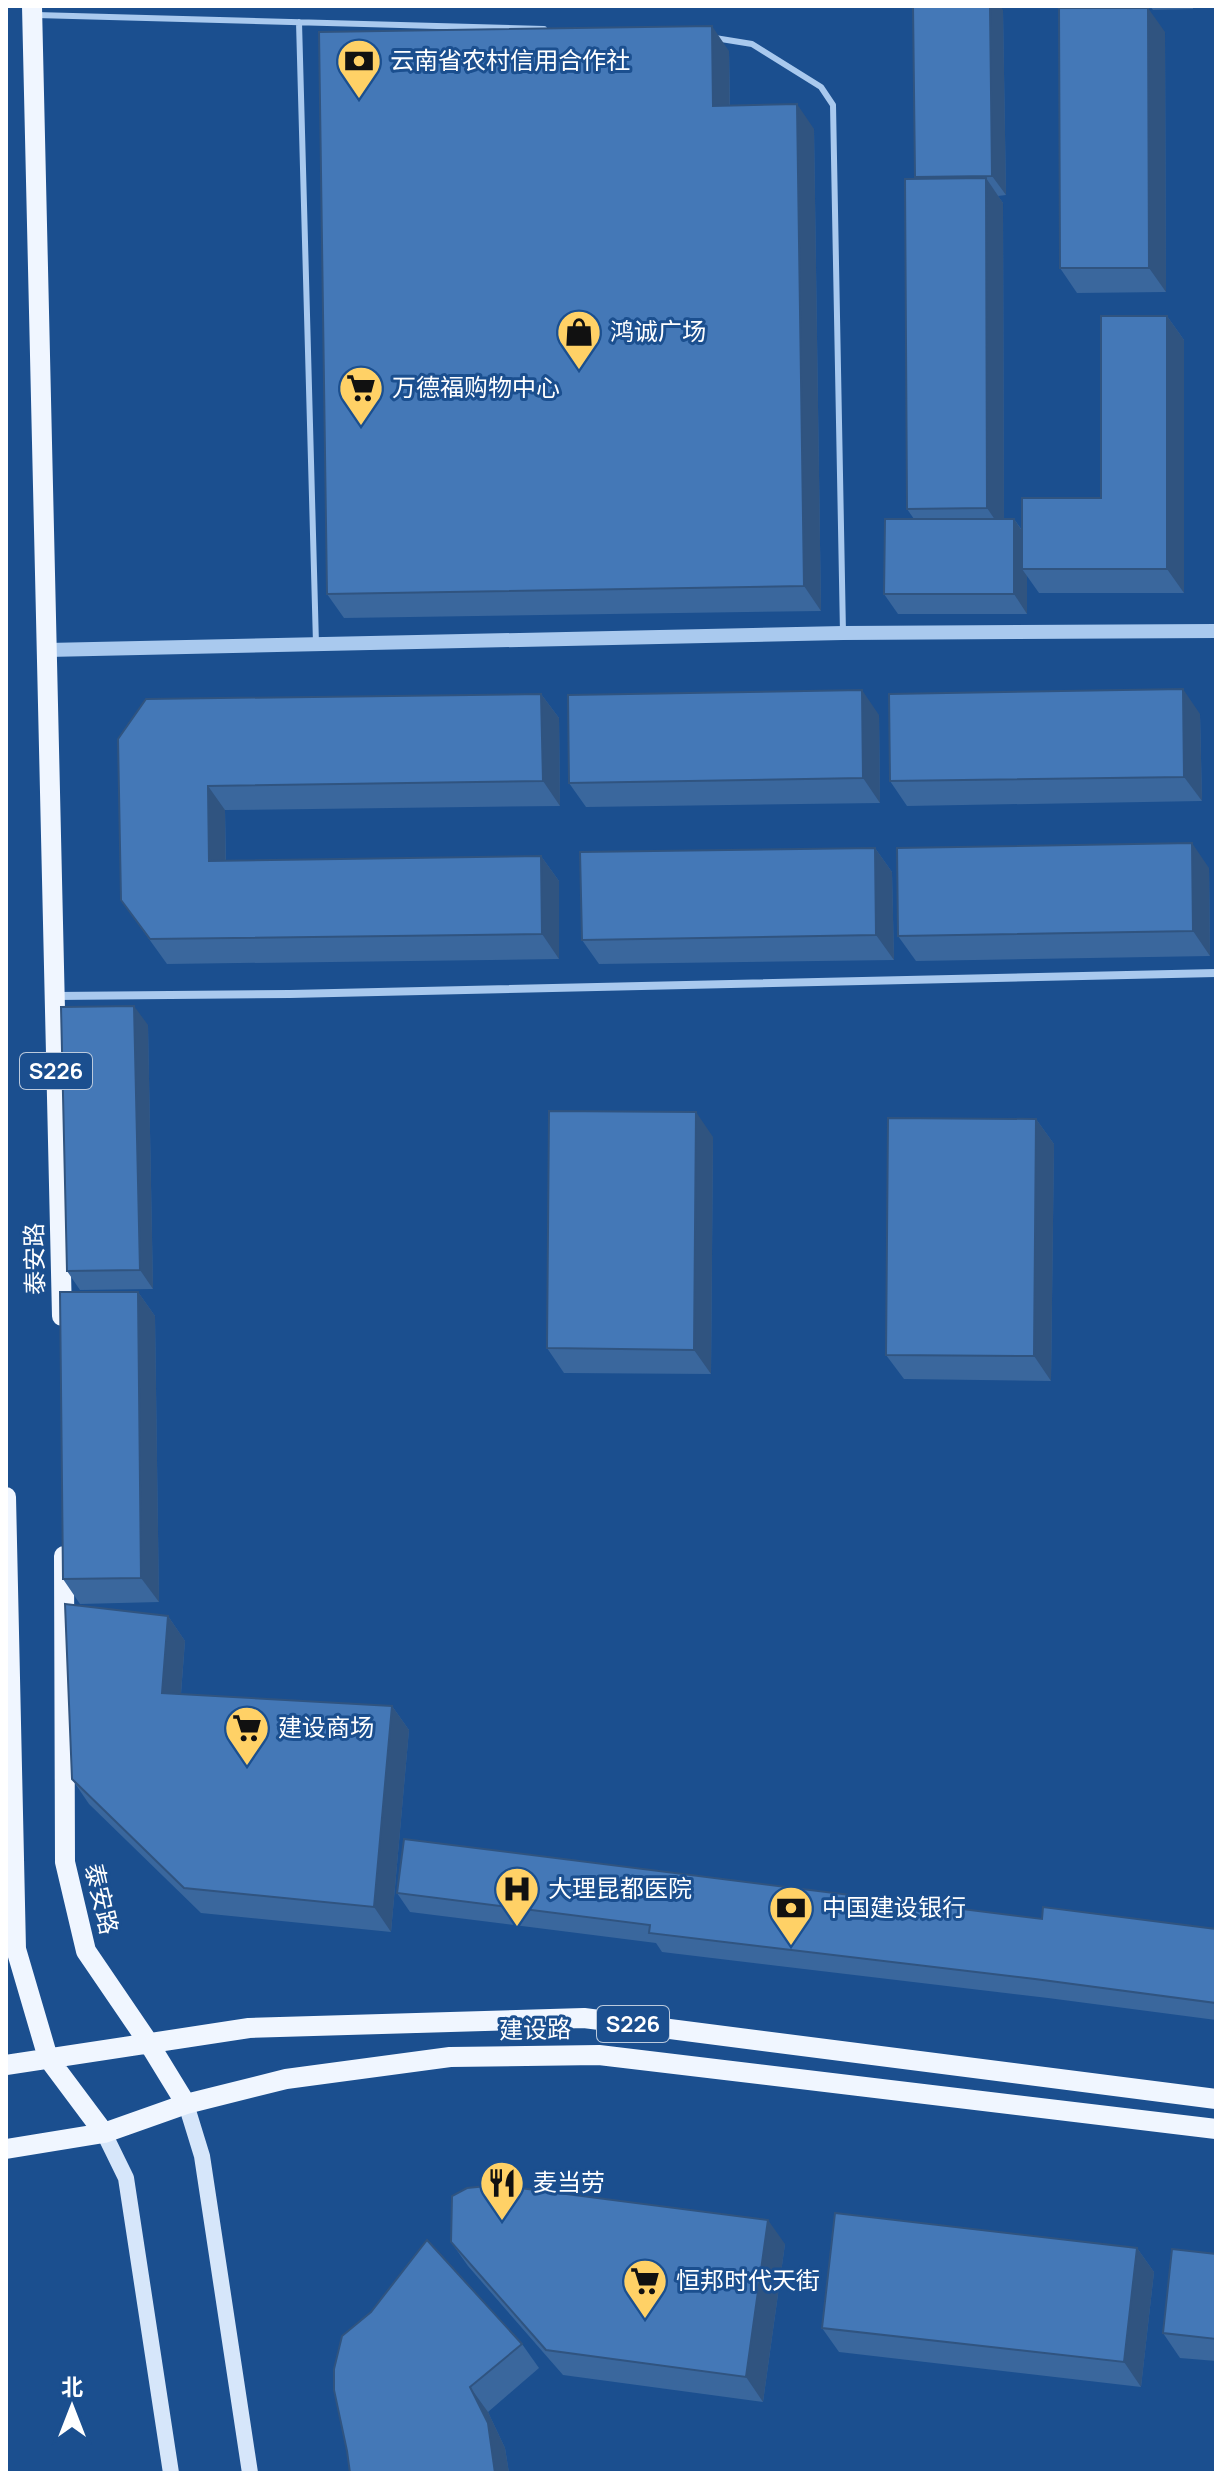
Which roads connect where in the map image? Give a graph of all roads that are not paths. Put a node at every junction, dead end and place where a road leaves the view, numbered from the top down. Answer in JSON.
{"nodes":[{"id":1,"x":32,"y":10,"type":"edge"},
{"id":2,"x":299,"y":22,"type":"junction"},
{"id":3,"x":546,"y":29,"type":"edge"},
{"id":4,"x":704,"y":36,"type":"edge"},
{"id":5,"x":1216,"y":631,"type":"edge"},
{"id":6,"x":843,"y":633,"type":"junction"},
{"id":7,"x":316,"y":644,"type":"junction"},
{"id":8,"x":47,"y":650,"type":"junction"},
{"id":9,"x":1216,"y":973,"type":"edge"},
{"id":10,"x":55,"y":996,"type":"junction"},
{"id":11,"x":63,"y":1336,"type":"edge"},
{"id":12,"x":6,"y":1497,"type":"edge"},
{"id":13,"x":64,"y":1543,"type":"edge"},
{"id":14,"x":148,"y":2042,"type":"junction"},
{"id":15,"x":48,"y":2058,"type":"junction"},
{"id":16,"x":6,"y":2065,"type":"edge"},
{"id":17,"x":1216,"y":2099,"type":"edge"},
{"id":18,"x":186,"y":2104,"type":"junction"},
{"id":19,"x":1216,"y":2129,"type":"edge"},
{"id":20,"x":104,"y":2133,"type":"junction"},
{"id":21,"x":6,"y":2149,"type":"edge"},
{"id":22,"x":171,"y":2473,"type":"edge"},
{"id":23,"x":250,"y":2473,"type":"edge"}],
"edges":[{"from":1,"to":2,"type":"lane"},
{"from":1,"to":8,"type":"main road","name":"泰安路","number":"S226"},
{"from":2,"to":3,"type":"lane"},
{"from":2,"to":7,"type":"lane"},
{"from":4,"to":6,"type":"lane"},
{"from":5,"to":6,"type":"street"},
{"from":6,"to":7,"type":"street"},
{"from":7,"to":8,"type":"street"},
{"from":8,"to":10,"type":"main road","name":"泰安路","number":"S226"},
{"from":9,"to":10,"type":"street"},
{"from":10,"to":11,"type":"main road","name":"泰安路","number":"S226"},
{"from":12,"to":15,"type":"main road"},
{"from":13,"to":14,"type":"main road","name":"泰安路"},
{"from":14,"to":15,"type":"main road","name":"建设路","number":"S226"},
{"from":14,"to":17,"type":"main road","name":"建设路","number":"S226"},
{"from":14,"to":18,"type":"main road","name":"泰安路"},
{"from":15,"to":16,"type":"main road","name":"建设路"},
{"from":15,"to":20,"type":"main road"},
{"from":18,"to":19,"type":"main road","name":"建设路","number":"S226"},
{"from":18,"to":20,"type":"main road","name":"建设路","number":"S226"},
{"from":18,"to":23,"type":"main road","name":"泰安路"},
{"from":20,"to":21,"type":"main road","name":"建设路"},
{"from":20,"to":22,"type":"main road"}]}
